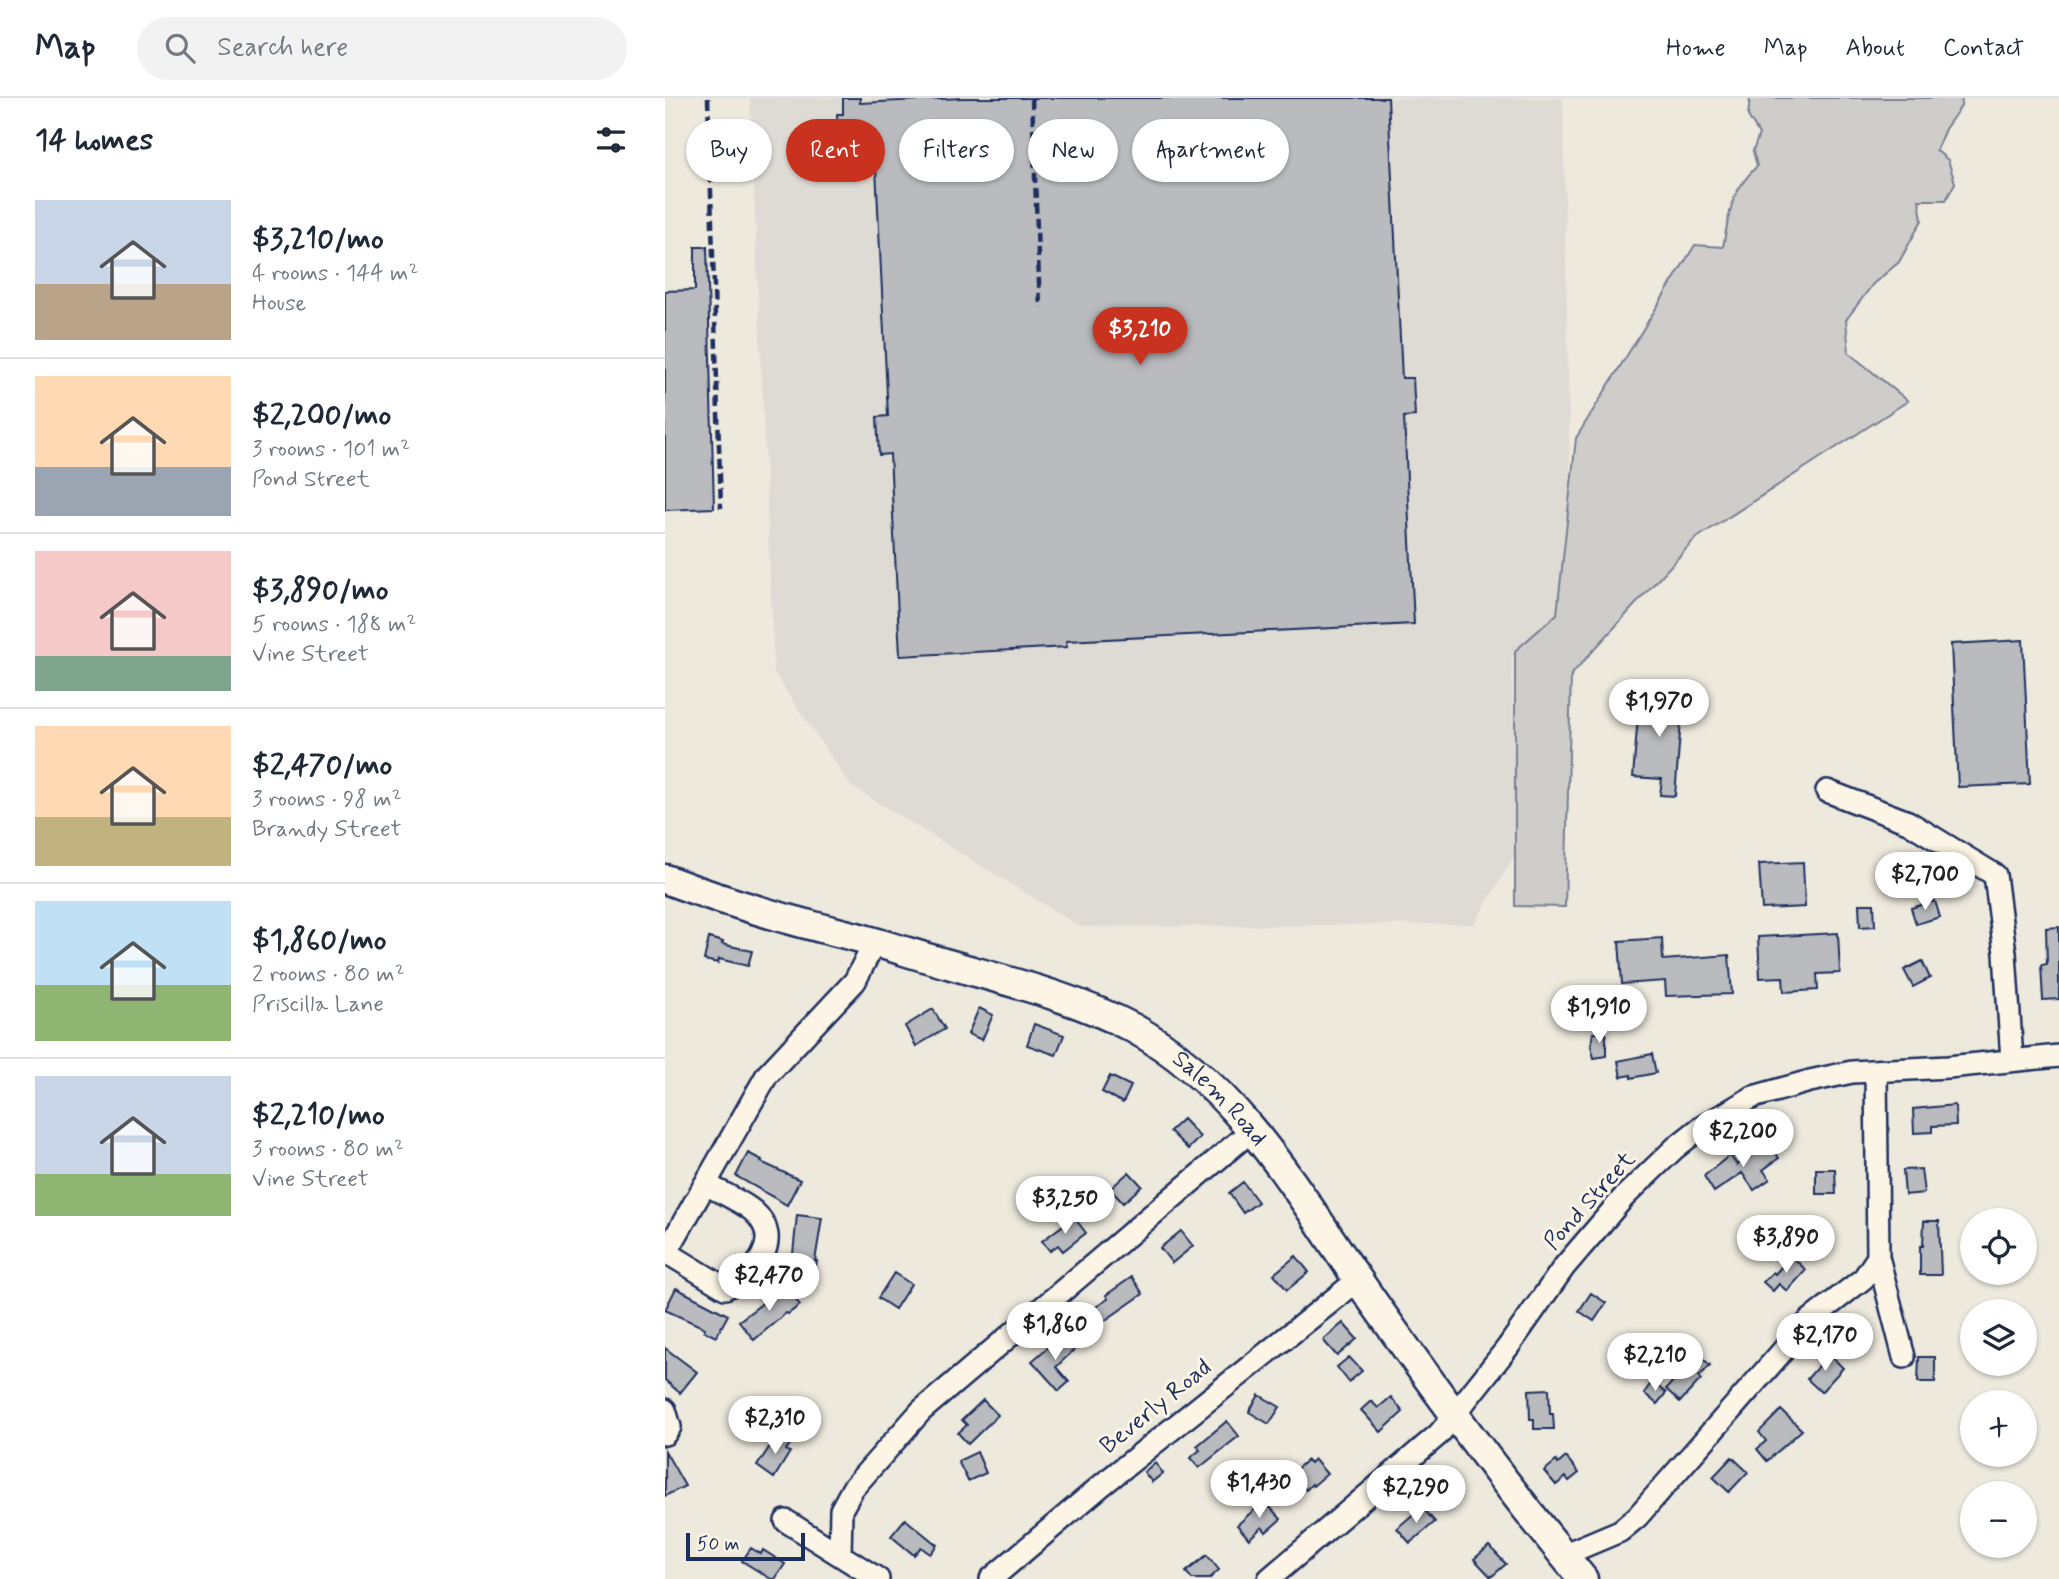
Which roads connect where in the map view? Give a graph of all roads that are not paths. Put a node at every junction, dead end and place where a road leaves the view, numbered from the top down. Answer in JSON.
{"nodes":[{"id":1,"x":1827,"y":791,"type":"dead end"},
{"id":2,"x":665,"y":879,"type":"edge"},
{"id":3,"x":874,"y":943,"type":"junction"},
{"id":4,"x":2059,"y":1056,"type":"edge"},
{"id":5,"x":2012,"y":1060,"type":"junction"},
{"id":6,"x":1876,"y":1071,"type":"junction"},
{"id":7,"x":1252,"y":1130,"type":"junction"},
{"id":8,"x":705,"y":1184,"type":"junction"},
{"id":9,"x":666,"y":1254,"type":"edge"},
{"id":10,"x":1878,"y":1257,"type":"junction"},
{"id":11,"x":1358,"y":1280,"type":"junction"},
{"id":12,"x":1904,"y":1357,"type":"dead end"},
{"id":13,"x":665,"y":1410,"type":"edge"},
{"id":14,"x":1454,"y":1414,"type":"junction"},
{"id":15,"x":665,"y":1434,"type":"edge"},
{"id":16,"x":786,"y":1521,"type":"dead end"},
{"id":17,"x":839,"y":1554,"type":"junction"},
{"id":18,"x":1563,"y":1555,"type":"junction"},
{"id":19,"x":878,"y":1579,"type":"edge"},
{"id":20,"x":991,"y":1579,"type":"edge"},
{"id":21,"x":1269,"y":1579,"type":"edge"},
{"id":22,"x":1583,"y":1579,"type":"edge"}],
"edges":[{"from":1,"to":5,"type":"street"},
{"from":2,"to":3,"type":"main road","name":"Salem Road"},
{"from":3,"to":7,"type":"main road","name":"Salem Road"},
{"from":3,"to":8,"type":"street"},
{"from":4,"to":5,"type":"street","name":"Pond Street"},
{"from":5,"to":6,"type":"street","name":"Pond Street"},
{"from":6,"to":10,"type":"street"},
{"from":6,"to":14,"type":"street","name":"Pond Street"},
{"from":7,"to":11,"type":"main road","name":"Salem Road"},
{"from":7,"to":17,"type":"street"},
{"from":8,"to":9,"type":"street"},
{"from":8,"to":9,"type":"street"},
{"from":10,"to":12,"type":"street"},
{"from":10,"to":18,"type":"street"},
{"from":11,"to":14,"type":"main road","name":"Salem Road"},
{"from":11,"to":20,"type":"street","name":"Beverly Road"},
{"from":13,"to":15,"type":"street"},
{"from":14,"to":18,"type":"main road","name":"Salem Road"},
{"from":14,"to":21,"type":"street","name":"Pond Street"},
{"from":16,"to":17,"type":"street"},
{"from":17,"to":19,"type":"street"},
{"from":18,"to":22,"type":"main road","name":"Salem Road"}]}
